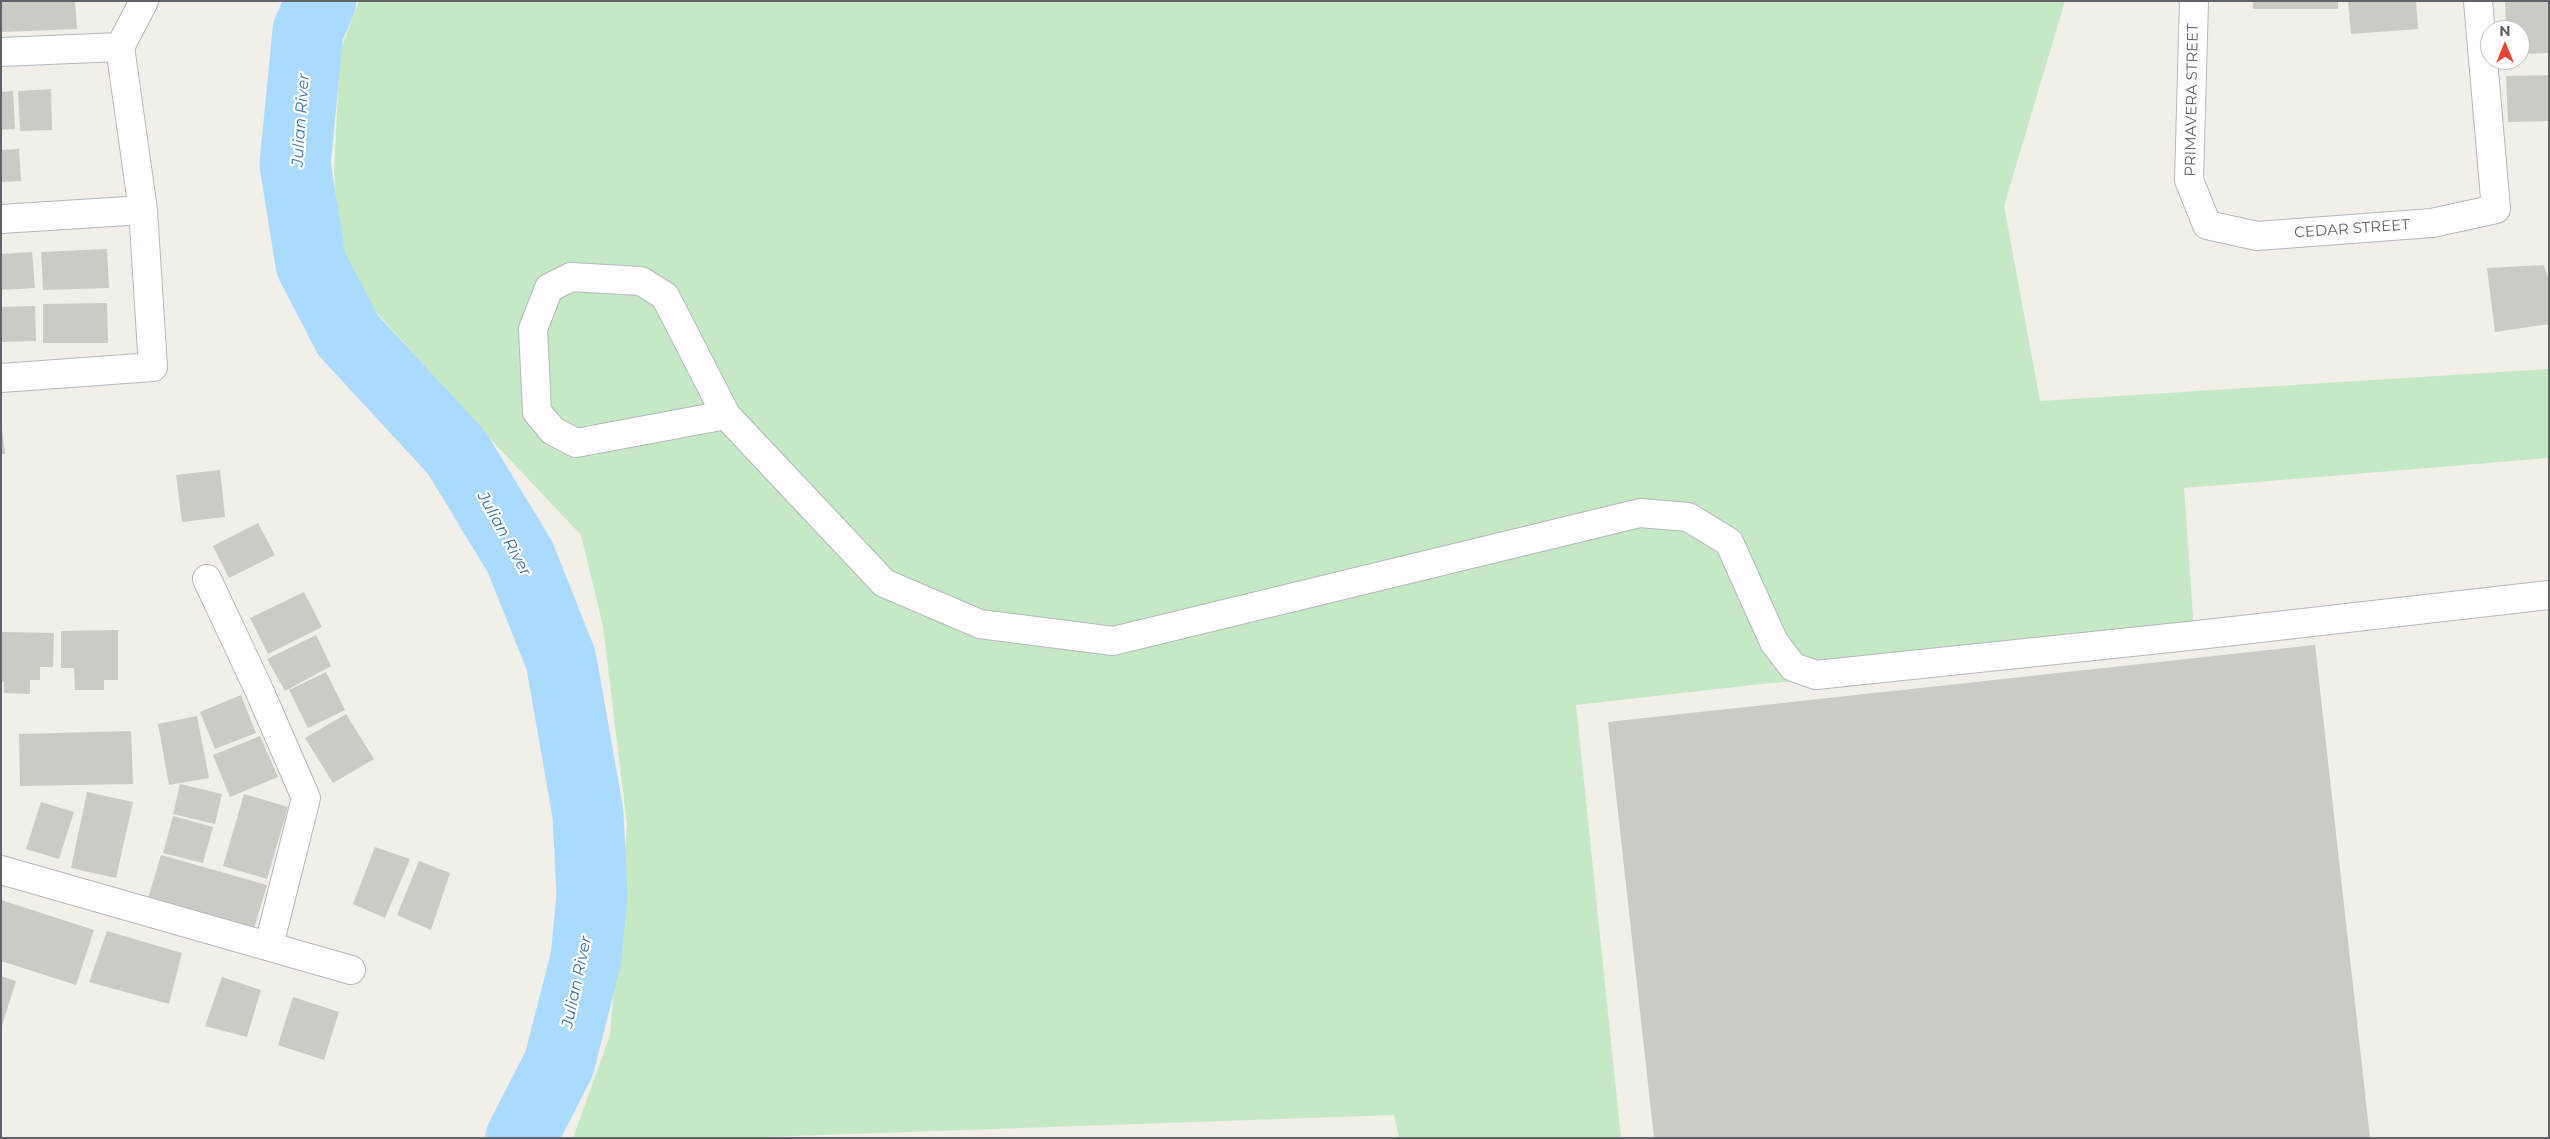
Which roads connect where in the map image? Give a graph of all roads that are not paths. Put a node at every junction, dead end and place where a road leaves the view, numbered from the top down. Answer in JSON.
{"nodes":[{"id":1,"x":144,"y":1,"type":"edge"},
{"id":2,"x":2194,"y":1,"type":"edge"},
{"id":3,"x":2478,"y":1,"type":"edge"},
{"id":4,"x":120,"y":47,"type":"junction"},
{"id":5,"x":1,"y":52,"type":"edge"},
{"id":6,"x":143,"y":210,"type":"junction"},
{"id":7,"x":1,"y":219,"type":"edge"},
{"id":8,"x":2207,"y":225,"type":"joint"},
{"id":9,"x":1,"y":378,"type":"edge"},
{"id":10,"x":726,"y":415,"type":"junction"},
{"id":11,"x":207,"y":579,"type":"dead end"},
{"id":12,"x":2549,"y":595,"type":"edge"},
{"id":13,"x":1,"y":870,"type":"edge"},
{"id":14,"x":269,"y":945,"type":"junction"},
{"id":15,"x":351,"y":970,"type":"dead end"}],
"edges":[{"from":1,"to":4,"type":"street"},
{"from":2,"to":8,"type":"street","name":"PRIMAVERA STREET"},
{"from":3,"to":8,"type":"street","name":"CEDAR STREET"},
{"from":4,"to":5,"type":"street"},
{"from":4,"to":6,"type":"street"},
{"from":6,"to":7,"type":"street"},
{"from":6,"to":9,"type":"street"},
{"from":10,"to":10,"type":"street"},
{"from":10,"to":12,"type":"street"},
{"from":11,"to":14,"type":"street"},
{"from":13,"to":14,"type":"street"},
{"from":14,"to":15,"type":"street"}]}
